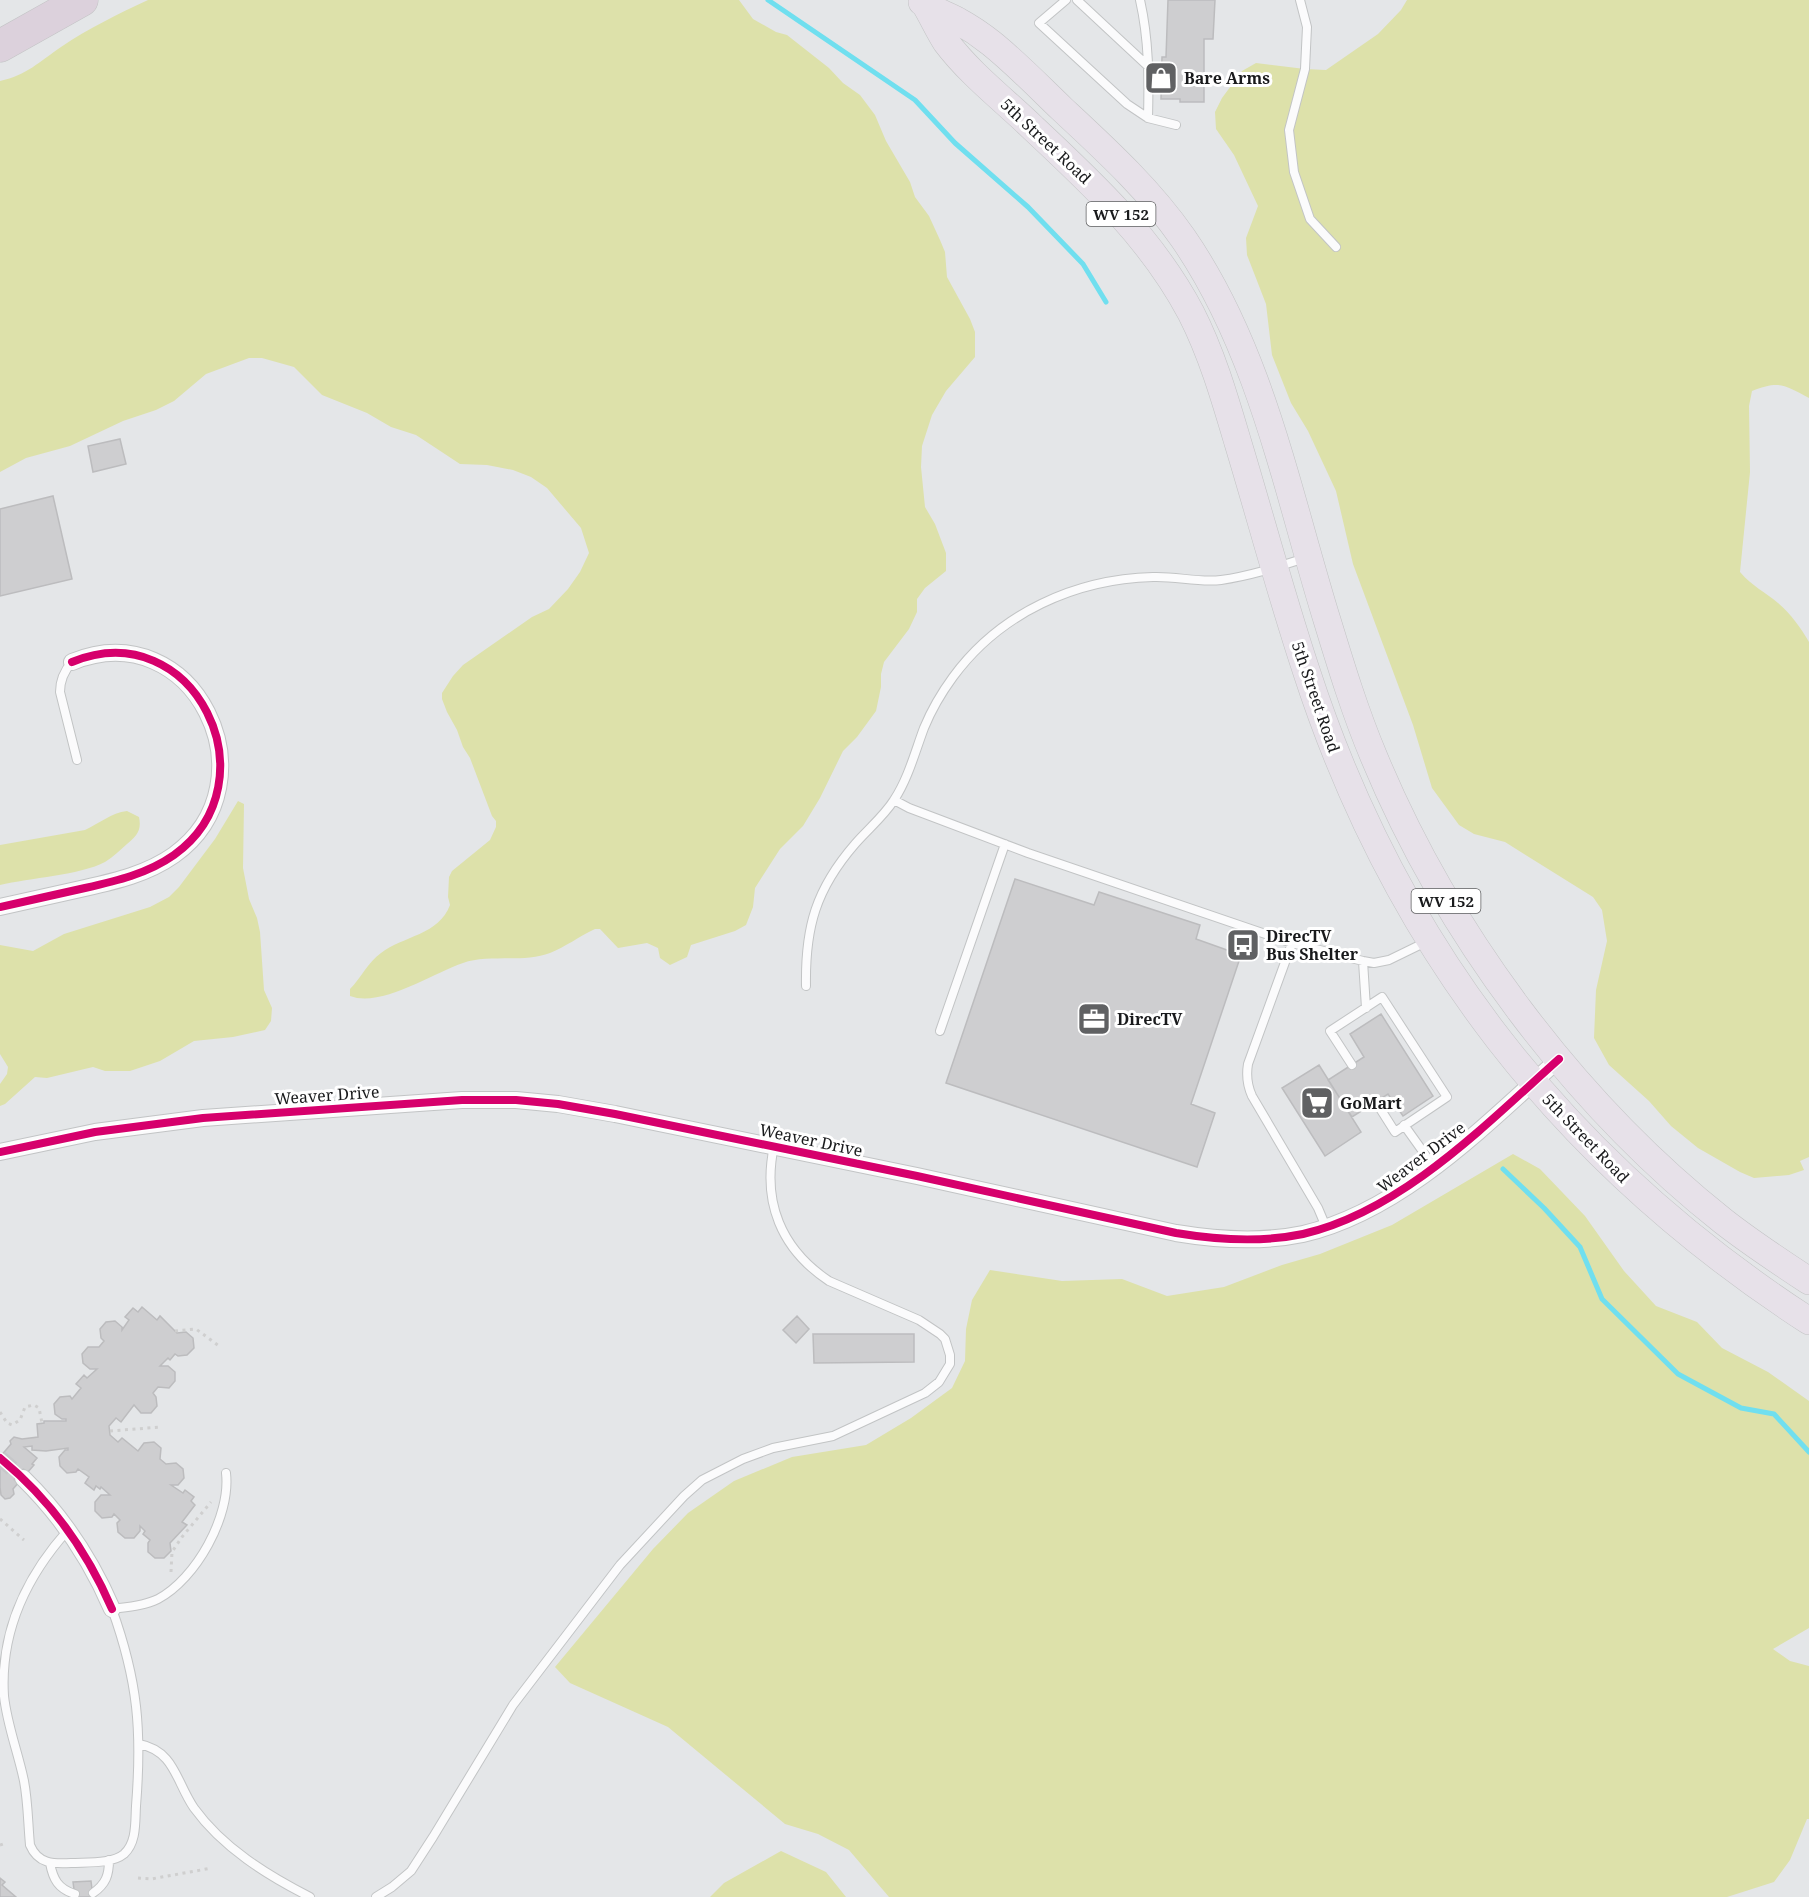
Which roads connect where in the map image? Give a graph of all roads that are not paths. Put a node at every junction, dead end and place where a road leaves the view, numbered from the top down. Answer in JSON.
{"nodes":[{"id":1,"x":82,"y":0,"type":"edge"},
{"id":2,"x":1066,"y":0,"type":"edge"},
{"id":3,"x":1077,"y":0,"type":"edge"},
{"id":4,"x":1140,"y":0,"type":"edge"},
{"id":5,"x":1300,"y":0,"type":"edge"},
{"id":6,"x":926,"y":2,"type":"edge"},
{"id":7,"x":0,"y":46,"type":"edge"},
{"id":8,"x":1150,"y":68,"type":"junction"},
{"id":9,"x":1148,"y":118,"type":"junction"},
{"id":10,"x":1176,"y":125,"type":"dead end"},
{"id":11,"x":1336,"y":247,"type":"dead end"},
{"id":12,"x":1308,"y":557,"type":"junction"},
{"id":13,"x":1275,"y":567,"type":"junction"},
{"id":14,"x":72,"y":662,"type":"joint"},
{"id":15,"x":77,"y":760,"type":"dead end"},
{"id":16,"x":894,"y":800,"type":"junction"},
{"id":17,"x":1005,"y":844,"type":"junction"},
{"id":18,"x":0,"y":907,"type":"edge"},
{"id":19,"x":1430,"y":941,"type":"junction"},
{"id":20,"x":1292,"y":943,"type":"junction"},
{"id":21,"x":1363,"y":961,"type":"junction"},
{"id":22,"x":806,"y":986,"type":"dead end"},
{"id":23,"x":1366,"y":1008,"type":"junction"},
{"id":24,"x":940,"y":1031,"type":"dead end"},
{"id":25,"x":1559,"y":1059,"type":"junction"},
{"id":26,"x":1352,"y":1065,"type":"dead end"},
{"id":27,"x":1532,"y":1083,"type":"junction"},
{"id":28,"x":1376,"y":1102,"type":"dead end"},
{"id":29,"x":1404,"y":1125,"type":"junction"},
{"id":30,"x":774,"y":1146,"type":"junction"},
{"id":31,"x":0,"y":1152,"type":"edge"},
{"id":32,"x":1434,"y":1167,"type":"junction"},
{"id":33,"x":1326,"y":1227,"type":"junction"},
{"id":34,"x":1809,"y":1281,"type":"edge"},
{"id":35,"x":1809,"y":1321,"type":"edge"},
{"id":36,"x":226,"y":1473,"type":"dead end"},
{"id":37,"x":23,"y":1478,"type":"tunnel mouth"},
{"id":38,"x":68,"y":1530,"type":"junction"},
{"id":39,"x":112,"y":1609,"type":"junction"},
{"id":40,"x":2,"y":1675,"type":"edge"},
{"id":41,"x":4,"y":1725,"type":"edge"},
{"id":42,"x":139,"y":1744,"type":"junction"},
{"id":43,"x":109,"y":1860,"type":"junction"},
{"id":44,"x":50,"y":1863,"type":"junction"},
{"id":45,"x":93,"y":1893,"type":"dead end"},
{"id":46,"x":75,"y":1894,"type":"dead end"},
{"id":47,"x":310,"y":1897,"type":"edge"},
{"id":48,"x":376,"y":1897,"type":"edge"}],
"edges":[{"from":1,"to":7,"type":"highway"},
{"from":2,"to":9,"type":"lane"},
{"from":3,"to":8,"type":"lane"},
{"from":4,"to":8,"type":"lane"},
{"from":5,"to":11,"type":"lane"},
{"from":6,"to":12,"type":"main road","name":"5th Street Road","number":"WV 152"},
{"from":6,"to":13,"type":"main road","name":"5th Street Road","number":"WV 152"},
{"from":8,"to":9,"type":"lane"},
{"from":9,"to":10,"type":"lane"},
{"from":12,"to":13,"type":"lane"},
{"from":12,"to":25,"type":"main road","name":"5th Street Road","number":"WV 152"},
{"from":13,"to":16,"type":"lane"},
{"from":13,"to":19,"type":"main road","name":"5th Street Road","number":"WV 152"},
{"from":14,"to":15,"type":"lane"},
{"from":14,"to":18,"type":"street"},
{"from":16,"to":17,"type":"lane"},
{"from":16,"to":22,"type":"lane"},
{"from":17,"to":20,"type":"lane"},
{"from":17,"to":24,"type":"lane"},
{"from":19,"to":21,"type":"lane"},
{"from":19,"to":27,"type":"main road","name":"5th Street Road","number":"WV 152"},
{"from":20,"to":21,"type":"lane"},
{"from":20,"to":33,"type":"lane"},
{"from":21,"to":23,"type":"lane"},
{"from":23,"to":26,"type":"lane"},
{"from":23,"to":29,"type":"lane"},
{"from":25,"to":27,"type":"street","name":"Weaver Drive"},
{"from":25,"to":34,"type":"main road","name":"5th Street Road","number":"WV 152"},
{"from":27,"to":32,"type":"street","name":"Weaver Drive"},
{"from":27,"to":35,"type":"main road","name":"5th Street Road","number":"WV 152"},
{"from":28,"to":29,"type":"lane"},
{"from":29,"to":32,"type":"lane"},
{"from":30,"to":31,"type":"street","name":"Weaver Drive"},
{"from":30,"to":33,"type":"street","name":"Weaver Drive"},
{"from":30,"to":48,"type":"lane"},
{"from":32,"to":33,"type":"street","name":"Weaver Drive"},
{"from":36,"to":39,"type":"lane"},
{"from":37,"to":38,"type":"street"},
{"from":38,"to":39,"type":"street"},
{"from":38,"to":40,"type":"lane"},
{"from":39,"to":42,"type":"lane"},
{"from":40,"to":41,"type":"lane"},
{"from":41,"to":44,"type":"lane"},
{"from":42,"to":43,"type":"lane"},
{"from":42,"to":47,"type":"lane"},
{"from":43,"to":44,"type":"lane"},
{"from":43,"to":45,"type":"lane"},
{"from":44,"to":46,"type":"lane"}]}
